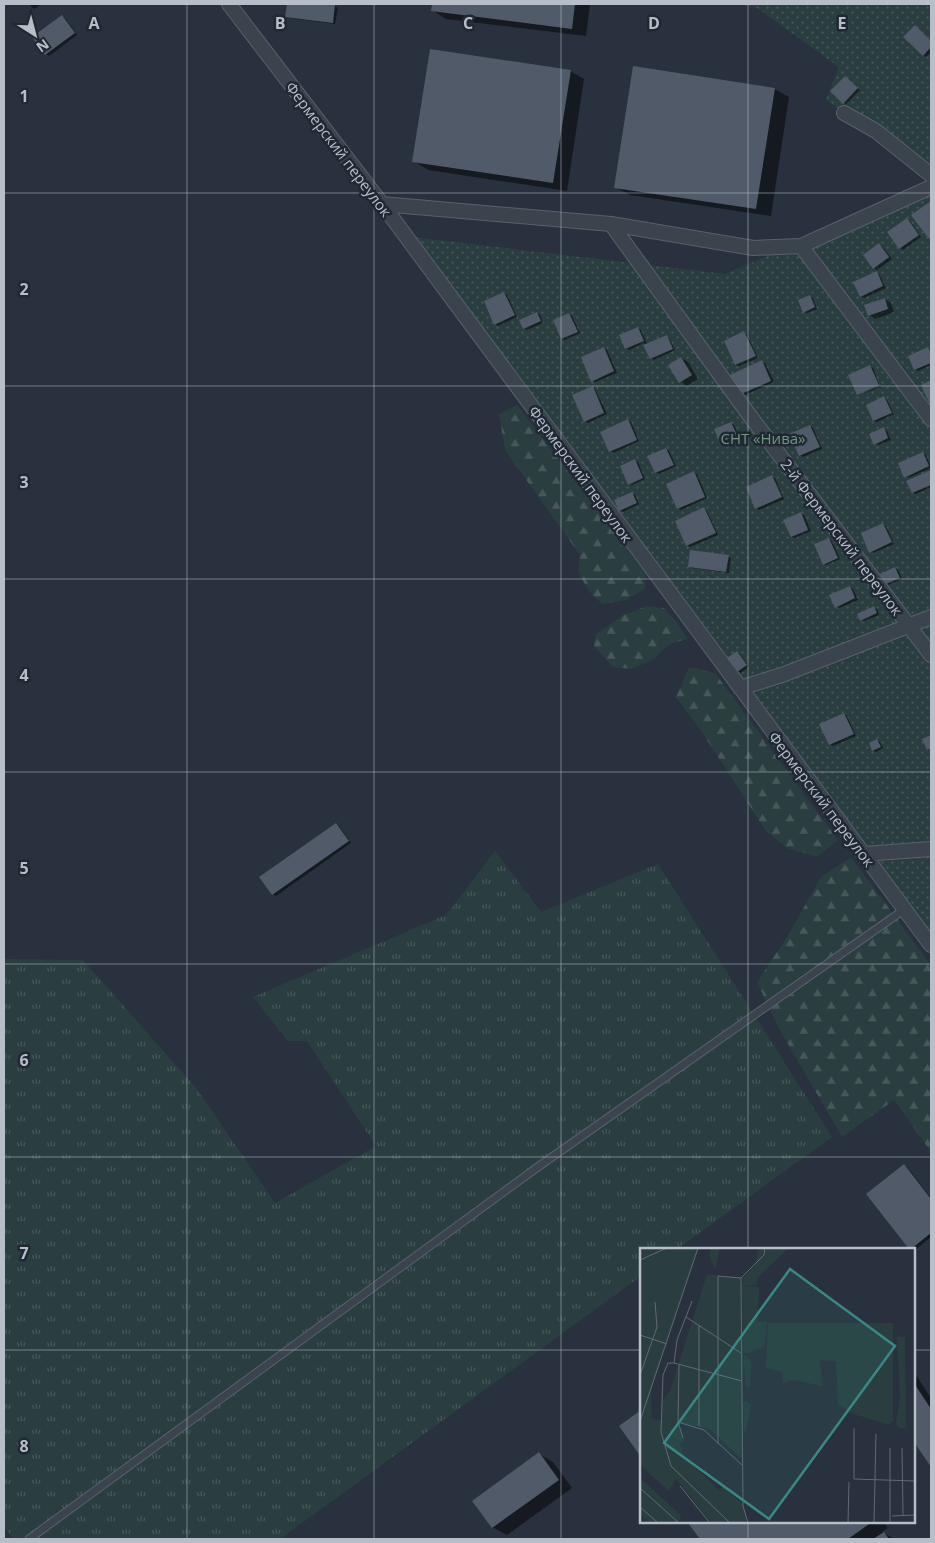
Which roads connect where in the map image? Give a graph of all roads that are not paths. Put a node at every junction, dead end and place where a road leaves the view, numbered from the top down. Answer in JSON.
{"nodes":[{"id":1,"x":229,"y":4,"type":"edge"},
{"id":2,"x":844,"y":113,"type":"dead end"},
{"id":3,"x":931,"y":175,"type":"edge"},
{"id":4,"x":931,"y":186,"type":"edge"},
{"id":5,"x":382,"y":204,"type":"junction"},
{"id":6,"x":611,"y":224,"type":"junction"},
{"id":7,"x":801,"y":246,"type":"junction"},
{"id":8,"x":931,"y":419,"type":"edge"},
{"id":9,"x":931,"y":617,"type":"edge"},
{"id":10,"x":909,"y":625,"type":"junction"},
{"id":11,"x":931,"y":655,"type":"edge"},
{"id":12,"x":740,"y":688,"type":"junction"},
{"id":13,"x":931,"y":849,"type":"edge"},
{"id":14,"x":863,"y":854,"type":"junction"},
{"id":15,"x":904,"y":909,"type":"junction"},
{"id":16,"x":931,"y":945,"type":"edge"},
{"id":17,"x":28,"y":1539,"type":"edge"}],
"edges":[{"from":1,"to":5,"type":"street","name":"Фермерский переулок"},
{"from":2,"to":3,"type":"street"},
{"from":4,"to":7,"type":"street"},
{"from":5,"to":6,"type":"street"},
{"from":5,"to":12,"type":"street","name":"Фермерский переулок"},
{"from":6,"to":7,"type":"street"},
{"from":6,"to":10,"type":"street","name":"2-й Фермерский переулок"},
{"from":7,"to":8,"type":"street"},
{"from":9,"to":10,"type":"street"},
{"from":10,"to":11,"type":"street","name":"2-й Фермерский переулок"},
{"from":10,"to":12,"type":"street"},
{"from":12,"to":14,"type":"street","name":"Фермерский переулок"},
{"from":13,"to":14,"type":"street"},
{"from":14,"to":15,"type":"street","name":"Фермерский переулок"},
{"from":15,"to":16,"type":"street","name":"Фермерский переулок"},
{"from":15,"to":17,"type":"lane"}]}
